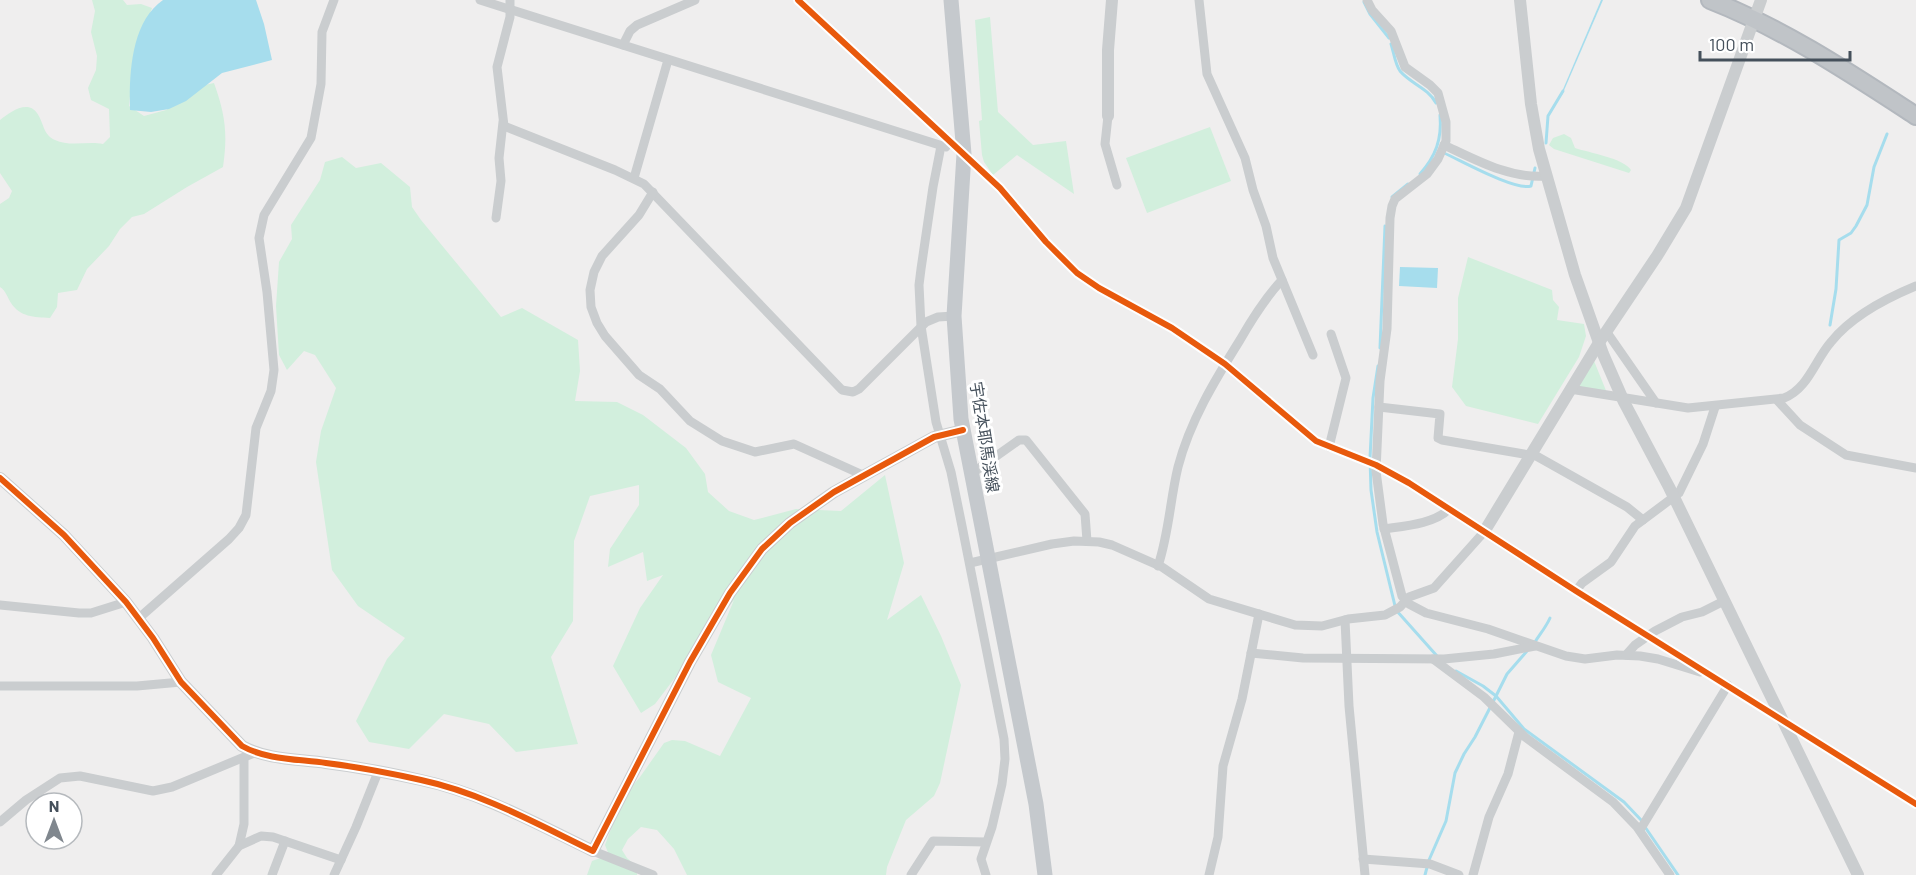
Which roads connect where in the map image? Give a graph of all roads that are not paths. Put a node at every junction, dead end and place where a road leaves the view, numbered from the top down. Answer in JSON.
{"nodes":[{"id":1,"x":334,"y":0,"type":"edge"},
{"id":2,"x":480,"y":0,"type":"edge"},
{"id":3,"x":695,"y":0,"type":"edge"},
{"id":4,"x":798,"y":0,"type":"edge"},
{"id":5,"x":951,"y":0,"type":"edge"},
{"id":6,"x":1112,"y":0,"type":"edge"},
{"id":7,"x":1199,"y":0,"type":"edge"},
{"id":8,"x":1367,"y":0,"type":"edge"},
{"id":9,"x":1520,"y":0,"type":"edge"},
{"id":10,"x":1710,"y":0,"type":"edge"},
{"id":11,"x":1761,"y":0,"type":"edge"},
{"id":12,"x":511,"y":5,"type":"edge"},
{"id":13,"x":1754,"y":19,"type":"junction"},
{"id":14,"x":623,"y":45,"type":"junction"},
{"id":15,"x":668,"y":60,"type":"junction"},
{"id":16,"x":1108,"y":116,"type":"joint"},
{"id":17,"x":1916,"y":117,"type":"edge"},
{"id":18,"x":502,"y":122,"type":"junction"},
{"id":19,"x":1444,"y":145,"type":"junction"},
{"id":20,"x":941,"y":146,"type":"junction"},
{"id":21,"x":964,"y":156,"type":"junction"},
{"id":22,"x":1546,"y":176,"type":"junction"},
{"id":23,"x":634,"y":178,"type":"junction"},
{"id":24,"x":1117,"y":184,"type":"dead end"},
{"id":25,"x":653,"y":192,"type":"junction"},
{"id":26,"x":496,"y":218,"type":"dead end"},
{"id":27,"x":1282,"y":280,"type":"junction"},
{"id":28,"x":1916,"y":286,"type":"edge"},
{"id":29,"x":954,"y":316,"type":"junction"},
{"id":30,"x":921,"y":326,"type":"junction"},
{"id":31,"x":1606,"y":331,"type":"junction"},
{"id":32,"x":1331,"y":334,"type":"dead end"},
{"id":33,"x":1599,"y":343,"type":"junction"},
{"id":34,"x":1313,"y":355,"type":"dead end"},
{"id":35,"x":1224,"y":364,"type":"junction"},
{"id":36,"x":1570,"y":389,"type":"junction"},
{"id":37,"x":1622,"y":397,"type":"junction"},
{"id":38,"x":1777,"y":400,"type":"junction"},
{"id":39,"x":1656,"y":403,"type":"junction"},
{"id":40,"x":1378,"y":407,"type":"junction"},
{"id":41,"x":1715,"y":407,"type":"junction"},
{"id":42,"x":963,"y":430,"type":"junction"},
{"id":43,"x":940,"y":434,"type":"junction"},
{"id":44,"x":1329,"y":447,"type":"junction"},
{"id":45,"x":1531,"y":454,"type":"junction"},
{"id":46,"x":1372,"y":463,"type":"junction"},
{"id":47,"x":1916,"y":468,"type":"edge"},
{"id":48,"x":971,"y":474,"type":"junction"},
{"id":49,"x":865,"y":476,"type":"junction"},
{"id":50,"x":0,"y":478,"type":"edge"},
{"id":51,"x":1674,"y":498,"type":"junction"},
{"id":52,"x":1449,"y":509,"type":"junction"},
{"id":53,"x":1643,"y":520,"type":"junction"},
{"id":54,"x":1384,"y":529,"type":"junction"},
{"id":55,"x":1484,"y":532,"type":"junction"},
{"id":56,"x":1087,"y":541,"type":"junction"},
{"id":57,"x":987,"y":558,"type":"junction"},
{"id":58,"x":970,"y":563,"type":"junction"},
{"id":59,"x":1158,"y":566,"type":"junction"},
{"id":60,"x":1576,"y":591,"type":"junction"},
{"id":61,"x":1724,"y":601,"type":"junction"},
{"id":62,"x":126,"y":602,"type":"junction"},
{"id":63,"x":1406,"y":602,"type":"junction"},
{"id":64,"x":0,"y":605,"type":"edge"},
{"id":65,"x":1259,"y":614,"type":"junction"},
{"id":66,"x":139,"y":618,"type":"junction"},
{"id":67,"x":1345,"y":620,"type":"junction"},
{"id":68,"x":1647,"y":635,"type":"junction"},
{"id":69,"x":1536,"y":646,"type":"junction"},
{"id":70,"x":1251,"y":653,"type":"junction"},
{"id":71,"x":1626,"y":655,"type":"junction"},
{"id":72,"x":1346,"y":658,"type":"junction"},
{"id":73,"x":1433,"y":659,"type":"junction"},
{"id":74,"x":1714,"y":676,"type":"junction"},
{"id":75,"x":181,"y":682,"type":"junction"},
{"id":76,"x":1728,"y":685,"type":"junction"},
{"id":77,"x":0,"y":686,"type":"edge"},
{"id":78,"x":1781,"y":718,"type":"junction"},
{"id":79,"x":1519,"y":732,"type":"junction"},
{"id":80,"x":249,"y":755,"type":"junction"},
{"id":81,"x":378,"y":772,"type":"junction"},
{"id":82,"x":1916,"y":804,"type":"edge"},
{"id":83,"x":0,"y":822,"type":"edge"},
{"id":84,"x":1640,"y":830,"type":"junction"},
{"id":85,"x":285,"y":841,"type":"junction"},
{"id":86,"x":986,"y":842,"type":"junction"},
{"id":87,"x":239,"y":846,"type":"junction"},
{"id":88,"x":594,"y":851,"type":"junction"},
{"id":89,"x":1363,"y":859,"type":"junction"},
{"id":90,"x":341,"y":860,"type":"junction"},
{"id":91,"x":216,"y":875,"type":"edge"},
{"id":92,"x":272,"y":875,"type":"edge"},
{"id":93,"x":334,"y":875,"type":"edge"},
{"id":94,"x":651,"y":875,"type":"edge"},
{"id":95,"x":911,"y":875,"type":"edge"},
{"id":96,"x":986,"y":875,"type":"edge"},
{"id":97,"x":1045,"y":875,"type":"edge"},
{"id":98,"x":1209,"y":875,"type":"edge"},
{"id":99,"x":1365,"y":875,"type":"edge"},
{"id":100,"x":1459,"y":875,"type":"edge"},
{"id":101,"x":1473,"y":875,"type":"edge"},
{"id":102,"x":1670,"y":875,"type":"edge"},
{"id":103,"x":1858,"y":875,"type":"edge"}],
"edges":[{"from":1,"to":66,"type":"street"},
{"from":2,"to":12,"type":"street"},
{"from":3,"to":14,"type":"street"},
{"from":4,"to":21,"type":"street"},
{"from":5,"to":21,"type":"main road","name":"宇佐本耶馬渓線"},
{"from":6,"to":16,"type":"street"},
{"from":7,"to":27,"type":"street"},
{"from":8,"to":19,"type":"street"},
{"from":9,"to":22,"type":"street"},
{"from":10,"to":13,"type":"highway"},
{"from":11,"to":13,"type":"street"},
{"from":12,"to":14,"type":"street"},
{"from":12,"to":18,"type":"street"},
{"from":13,"to":17,"type":"highway"},
{"from":13,"to":31,"type":"street"},
{"from":14,"to":15,"type":"street"},
{"from":15,"to":20,"type":"street"},
{"from":15,"to":23,"type":"street"},
{"from":16,"to":24,"type":"street"},
{"from":18,"to":23,"type":"street"},
{"from":18,"to":26,"type":"street"},
{"from":19,"to":22,"type":"street"},
{"from":19,"to":40,"type":"street"},
{"from":20,"to":21,"type":"street"},
{"from":20,"to":30,"type":"street"},
{"from":21,"to":29,"type":"main road","name":"宇佐本耶馬渓線"},
{"from":21,"to":35,"type":"street"},
{"from":22,"to":33,"type":"street"},
{"from":23,"to":25,"type":"street"},
{"from":25,"to":30,"type":"street"},
{"from":25,"to":49,"type":"street"},
{"from":27,"to":34,"type":"street"},
{"from":27,"to":35,"type":"street"},
{"from":28,"to":38,"type":"street"},
{"from":29,"to":30,"type":"street"},
{"from":29,"to":42,"type":"main road","name":"宇佐本耶馬渓線"},
{"from":30,"to":43,"type":"street"},
{"from":31,"to":33,"type":"street"},
{"from":31,"to":39,"type":"street"},
{"from":32,"to":44,"type":"street"},
{"from":33,"to":36,"type":"street"},
{"from":33,"to":37,"type":"street"},
{"from":35,"to":44,"type":"street"},
{"from":35,"to":59,"type":"street"},
{"from":36,"to":37,"type":"street"},
{"from":36,"to":45,"type":"street"},
{"from":37,"to":39,"type":"street"},
{"from":37,"to":51,"type":"street"},
{"from":38,"to":41,"type":"street"},
{"from":38,"to":47,"type":"street"},
{"from":39,"to":41,"type":"street"},
{"from":40,"to":45,"type":"street"},
{"from":40,"to":46,"type":"street"},
{"from":41,"to":51,"type":"street"},
{"from":42,"to":43,"type":"street"},
{"from":42,"to":48,"type":"main road","name":"宇佐本耶馬渓線"},
{"from":43,"to":49,"type":"street"},
{"from":43,"to":58,"type":"street"},
{"from":44,"to":46,"type":"street"},
{"from":45,"to":53,"type":"street"},
{"from":45,"to":55,"type":"street"},
{"from":46,"to":52,"type":"street"},
{"from":46,"to":54,"type":"street"},
{"from":48,"to":56,"type":"street"},
{"from":48,"to":57,"type":"main road","name":"宇佐本耶馬渓線"},
{"from":49,"to":88,"type":"street"},
{"from":50,"to":62,"type":"street"},
{"from":51,"to":53,"type":"street"},
{"from":51,"to":61,"type":"street"},
{"from":52,"to":54,"type":"street"},
{"from":52,"to":55,"type":"street"},
{"from":53,"to":60,"type":"street"},
{"from":54,"to":63,"type":"street"},
{"from":55,"to":60,"type":"street"},
{"from":55,"to":63,"type":"street"},
{"from":56,"to":57,"type":"street"},
{"from":56,"to":59,"type":"street"},
{"from":57,"to":58,"type":"street"},
{"from":57,"to":97,"type":"main road","name":"宇佐本耶馬渓線"},
{"from":58,"to":86,"type":"street"},
{"from":59,"to":65,"type":"street"},
{"from":60,"to":68,"type":"street"},
{"from":61,"to":68,"type":"street"},
{"from":61,"to":78,"type":"street"},
{"from":62,"to":64,"type":"street"},
{"from":62,"to":66,"type":"street"},
{"from":63,"to":67,"type":"street"},
{"from":63,"to":69,"type":"street"},
{"from":65,"to":67,"type":"street"},
{"from":65,"to":70,"type":"street"},
{"from":66,"to":75,"type":"street"},
{"from":67,"to":72,"type":"street"},
{"from":68,"to":71,"type":"street"},
{"from":68,"to":74,"type":"street"},
{"from":69,"to":71,"type":"street"},
{"from":69,"to":73,"type":"street"},
{"from":70,"to":72,"type":"street"},
{"from":70,"to":98,"type":"street"},
{"from":71,"to":74,"type":"street"},
{"from":72,"to":73,"type":"street"},
{"from":72,"to":89,"type":"street"},
{"from":73,"to":79,"type":"street"},
{"from":74,"to":76,"type":"street"},
{"from":75,"to":77,"type":"street"},
{"from":75,"to":80,"type":"street"},
{"from":76,"to":78,"type":"street"},
{"from":76,"to":84,"type":"street"},
{"from":78,"to":82,"type":"street"},
{"from":78,"to":103,"type":"street"},
{"from":79,"to":84,"type":"street"},
{"from":79,"to":101,"type":"street"},
{"from":80,"to":81,"type":"street"},
{"from":80,"to":83,"type":"street"},
{"from":80,"to":87,"type":"street"},
{"from":81,"to":88,"type":"street"},
{"from":81,"to":90,"type":"street"},
{"from":84,"to":102,"type":"street"},
{"from":85,"to":87,"type":"street"},
{"from":85,"to":90,"type":"street"},
{"from":85,"to":92,"type":"street"},
{"from":86,"to":95,"type":"street"},
{"from":86,"to":96,"type":"street"},
{"from":87,"to":91,"type":"street"},
{"from":88,"to":94,"type":"street"},
{"from":89,"to":99,"type":"street"},
{"from":89,"to":100,"type":"street"},
{"from":90,"to":93,"type":"street"}]}
